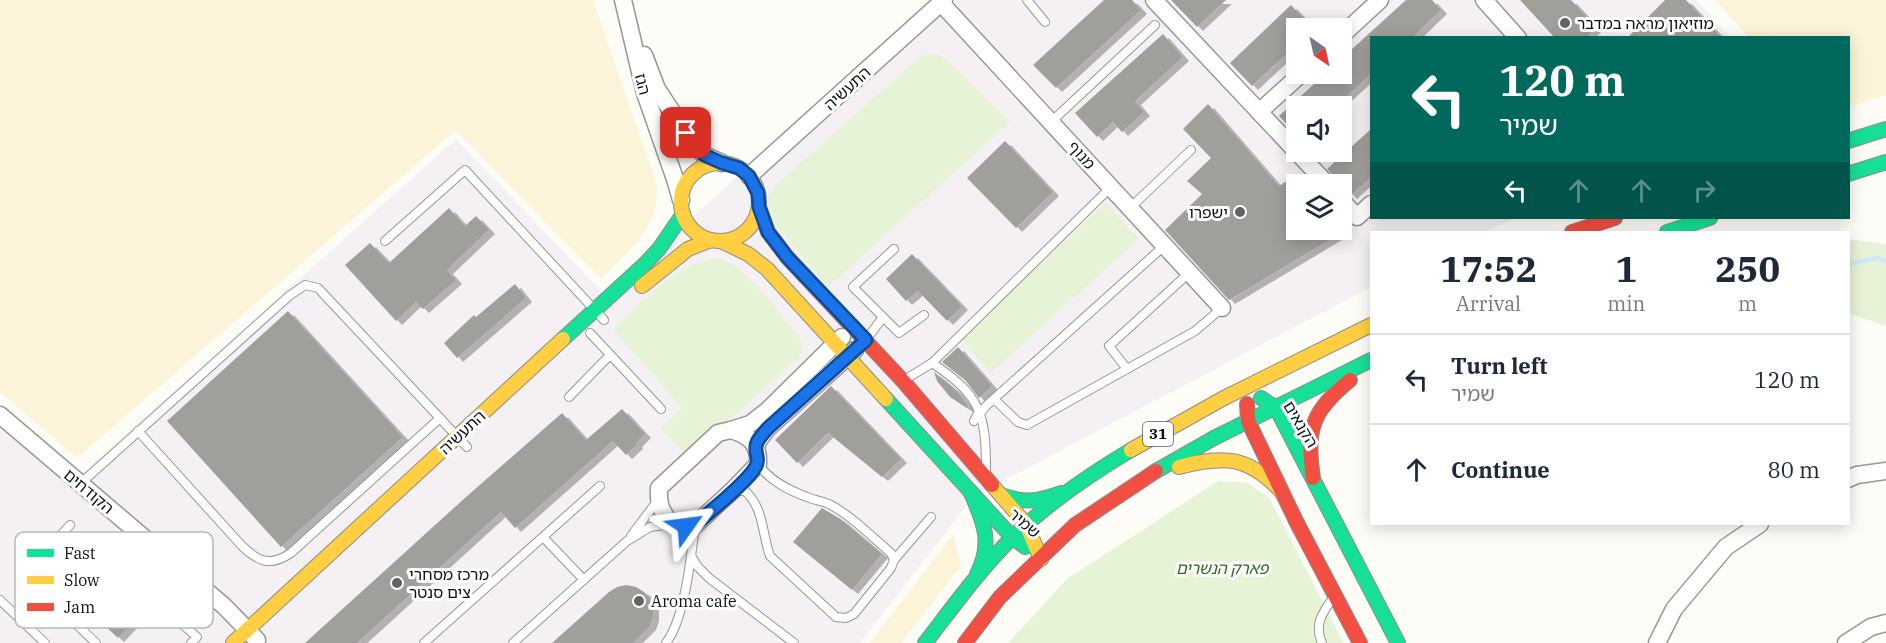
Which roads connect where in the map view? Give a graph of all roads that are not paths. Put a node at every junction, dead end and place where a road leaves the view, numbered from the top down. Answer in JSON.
{"nodes":[{"id":1,"x":623,"y":0,"type":"edge"},
{"id":2,"x":1027,"y":0,"type":"edge"},
{"id":3,"x":1154,"y":0,"type":"edge"},
{"id":4,"x":1380,"y":0,"type":"edge"},
{"id":5,"x":1484,"y":0,"type":"edge"},
{"id":6,"x":943,"y":1,"type":"edge"},
{"id":7,"x":1045,"y":22,"type":"dead end"},
{"id":8,"x":1155,"y":25,"type":"dead end"},
{"id":9,"x":1352,"y":26,"type":"edge"},
{"id":10,"x":1516,"y":36,"type":"edge"},
{"id":11,"x":1290,"y":84,"type":"edge"},
{"id":12,"x":1259,"y":112,"type":"junction"},
{"id":13,"x":1051,"y":122,"type":"junction"},
{"id":14,"x":1886,"y":129,"type":"edge"},
{"id":15,"x":1850,"y":140,"type":"edge"},
{"id":16,"x":1191,"y":150,"type":"dead end"},
{"id":17,"x":1886,"y":162,"type":"edge"},
{"id":18,"x":722,"y":163,"type":"junction"},
{"id":19,"x":1850,"y":173,"type":"edge"},
{"id":20,"x":1318,"y":174,"type":"edge"},
{"id":21,"x":749,"y":176,"type":"junction"},
{"id":22,"x":1111,"y":187,"type":"junction"},
{"id":23,"x":1370,"y":205,"type":"edge"},
{"id":24,"x":682,"y":207,"type":"junction"},
{"id":25,"x":759,"y":207,"type":"junction"},
{"id":26,"x":1130,"y":208,"type":"junction"},
{"id":27,"x":1352,"y":212,"type":"edge"},
{"id":28,"x":1612,"y":219,"type":"edge"},
{"id":29,"x":1707,"y":219,"type":"edge"},
{"id":30,"x":1575,"y":231,"type":"edge"},
{"id":31,"x":1670,"y":231,"type":"edge"},
{"id":32,"x":385,"y":241,"type":"dead end"},
{"id":33,"x":716,"y":241,"type":"junction"},
{"id":34,"x":1164,"y":246,"type":"junction"},
{"id":35,"x":894,"y":249,"type":"dead end"},
{"id":36,"x":1189,"y":273,"type":"junction"},
{"id":37,"x":630,"y":297,"type":"dead end"},
{"id":38,"x":1222,"y":308,"type":"joint"},
{"id":39,"x":604,"y":314,"type":"junction"},
{"id":40,"x":924,"y":315,"type":"dead end"},
{"id":41,"x":883,"y":317,"type":"junction"},
{"id":42,"x":1370,"y":325,"type":"edge"},
{"id":43,"x":854,"y":327,"type":"junction"},
{"id":44,"x":586,"y":337,"type":"joint"},
{"id":45,"x":866,"y":340,"type":"junction"},
{"id":46,"x":834,"y":344,"type":"junction"},
{"id":47,"x":610,"y":355,"type":"junction"},
{"id":48,"x":847,"y":357,"type":"junction"},
{"id":49,"x":1370,"y":361,"type":"edge"},
{"id":50,"x":1370,"y":362,"type":"edge"},
{"id":51,"x":932,"y":363,"type":"junction"},
{"id":52,"x":1127,"y":369,"type":"junction"},
{"id":53,"x":903,"y":381,"type":"junction"},
{"id":54,"x":1246,"y":387,"type":"junction"},
{"id":55,"x":569,"y":397,"type":"dead end"},
{"id":56,"x":994,"y":399,"type":"junction"},
{"id":57,"x":1276,"y":408,"type":"junction"},
{"id":58,"x":662,"y":409,"type":"dead end"},
{"id":59,"x":980,"y":410,"type":"junction"},
{"id":60,"x":0,"y":416,"type":"edge"},
{"id":61,"x":440,"y":418,"type":"junction"},
{"id":62,"x":1248,"y":421,"type":"junction"},
{"id":63,"x":731,"y":430,"type":"junction"},
{"id":64,"x":138,"y":431,"type":"junction"},
{"id":65,"x":464,"y":444,"type":"junction"},
{"id":66,"x":757,"y":456,"type":"junction"},
{"id":67,"x":1886,"y":471,"type":"edge"},
{"id":68,"x":1149,"y":475,"type":"junction"},
{"id":69,"x":986,"y":476,"type":"junction"},
{"id":70,"x":1313,"y":478,"type":"junction"},
{"id":71,"x":1850,"y":478,"type":"edge"},
{"id":72,"x":80,"y":484,"type":"junction"},
{"id":73,"x":600,"y":486,"type":"dead end"},
{"id":74,"x":1073,"y":488,"type":"junction"},
{"id":75,"x":732,"y":491,"type":"junction"},
{"id":76,"x":1282,"y":492,"type":"junction"},
{"id":77,"x":971,"y":494,"type":"junction"},
{"id":78,"x":1001,"y":495,"type":"junction"},
{"id":79,"x":658,"y":500,"type":"junction"},
{"id":80,"x":931,"y":517,"type":"dead end"},
{"id":81,"x":673,"y":524,"type":"junction"},
{"id":82,"x":1026,"y":524,"type":"junction"},
{"id":83,"x":70,"y":525,"type":"dead end"},
{"id":84,"x":695,"y":525,"type":"junction"},
{"id":85,"x":1759,"y":525,"type":"edge"},
{"id":86,"x":64,"y":532,"type":"edge"},
{"id":87,"x":137,"y":532,"type":"edge"},
{"id":88,"x":543,"y":537,"type":"junction"},
{"id":89,"x":1012,"y":537,"type":"junction"},
{"id":90,"x":627,"y":541,"type":"junction"},
{"id":91,"x":692,"y":552,"type":"junction"},
{"id":92,"x":1041,"y":559,"type":"junction"},
{"id":93,"x":894,"y":560,"type":"junction"},
{"id":94,"x":584,"y":580,"type":"junction"},
{"id":95,"x":965,"y":591,"type":"junction"},
{"id":96,"x":1335,"y":595,"type":"junction"},
{"id":97,"x":213,"y":597,"type":"edge"},
{"id":98,"x":0,"y":600,"type":"edge"},
{"id":99,"x":15,"y":614,"type":"edge"},
{"id":100,"x":1886,"y":623,"type":"edge"},
{"id":101,"x":29,"y":628,"type":"edge"},
{"id":102,"x":81,"y":628,"type":"edge"},
{"id":103,"x":187,"y":628,"type":"edge"},
{"id":104,"x":256,"y":636,"type":"edge"},
{"id":105,"x":45,"y":643,"type":"edge"},
{"id":106,"x":96,"y":643,"type":"edge"},
{"id":107,"x":191,"y":643,"type":"edge"},
{"id":108,"x":233,"y":643,"type":"edge"},
{"id":109,"x":424,"y":643,"type":"edge"},
{"id":110,"x":513,"y":643,"type":"edge"},
{"id":111,"x":666,"y":643,"type":"edge"},
{"id":112,"x":794,"y":643,"type":"edge"},
{"id":113,"x":925,"y":643,"type":"edge"},
{"id":114,"x":965,"y":643,"type":"edge"},
{"id":115,"x":1323,"y":643,"type":"edge"},
{"id":116,"x":1360,"y":643,"type":"edge"},
{"id":117,"x":1398,"y":643,"type":"edge"},
{"id":118,"x":1657,"y":643,"type":"edge"},
{"id":119,"x":1846,"y":643,"type":"edge"}],
"edges":[{"from":1,"to":18,"type":"street","name":"הגז"},
{"from":1,"to":24,"type":"street","name":"הגז"},
{"from":2,"to":7,"type":"lane"},
{"from":3,"to":12,"type":"street"},
{"from":4,"to":9,"type":"street"},
{"from":5,"to":10,"type":"street"},
{"from":6,"to":13,"type":"street","name":"מנוף"},
{"from":6,"to":21,"type":"street","name":"התעשיה"},
{"from":8,"to":13,"type":"lane"},
{"from":11,"to":12,"type":"street"},
{"from":12,"to":20,"type":"street"},
{"from":13,"to":22,"type":"street","name":"מנוף"},
{"from":14,"to":15,"type":"main road"},
{"from":16,"to":26,"type":"lane"},
{"from":17,"to":19,"type":"main road"},
{"from":18,"to":21,"type":"main road"},
{"from":18,"to":24,"type":"main road"},
{"from":21,"to":25,"type":"main road"},
{"from":22,"to":26,"type":"street","name":"מנוף"},
{"from":22,"to":51,"type":"lane"},
{"from":23,"to":27,"type":"street"},
{"from":24,"to":33,"type":"main road"},
{"from":24,"to":39,"type":"main road","name":"התעשיה"},
{"from":25,"to":33,"type":"main road"},
{"from":25,"to":43,"type":"main road","name":"שמיר"},
{"from":26,"to":34,"type":"street","name":"מנוף"},
{"from":28,"to":30,"type":"main road"},
{"from":29,"to":31,"type":"main road"},
{"from":32,"to":39,"type":"lane"},
{"from":33,"to":37,"type":"main road"},
{"from":33,"to":46,"type":"main road","name":"שמיר"},
{"from":34,"to":36,"type":"street","name":"מנוף"},
{"from":34,"to":56,"type":"lane"},
{"from":35,"to":41,"type":"lane"},
{"from":36,"to":38,"type":"street","name":"מנוף"},
{"from":36,"to":52,"type":"lane"},
{"from":38,"to":52,"type":"lane"},
{"from":39,"to":44,"type":"main road","name":"התעשיה"},
{"from":39,"to":65,"type":"main road","name":"התעשיה"},
{"from":40,"to":41,"type":"lane"},
{"from":41,"to":45,"type":"lane"},
{"from":42,"to":54,"type":"main road","number":"31"},
{"from":43,"to":45,"type":"main road","name":"שמיר"},
{"from":43,"to":46,"type":"street"},
{"from":44,"to":47,"type":"lane"},
{"from":45,"to":48,"type":"street"},
{"from":45,"to":53,"type":"main road","name":"שמיר"},
{"from":46,"to":48,"type":"main road","name":"שמיר"},
{"from":46,"to":63,"type":"street"},
{"from":47,"to":55,"type":"lane"},
{"from":47,"to":58,"type":"lane"},
{"from":48,"to":66,"type":"street"},
{"from":48,"to":77,"type":"main road","name":"שמיר"},
{"from":49,"to":57,"type":"main road","number":"31"},
{"from":50,"to":70,"type":"main road"},
{"from":51,"to":53,"type":"lane"},
{"from":51,"to":59,"type":"lane"},
{"from":52,"to":56,"type":"lane"},
{"from":53,"to":69,"type":"main road","name":"שמיר"},
{"from":54,"to":57,"type":"main road","name":"הקנאים"},
{"from":54,"to":62,"type":"main road"},
{"from":54,"to":74,"type":"main road","number":"31"},
{"from":56,"to":59,"type":"lane"},
{"from":57,"to":62,"type":"main road","number":"31"},
{"from":57,"to":70,"type":"main road","name":"הקנאים"},
{"from":59,"to":69,"type":"lane"},
{"from":60,"to":72,"type":"street","name":"הקודחים"},
{"from":61,"to":64,"type":"lane"},
{"from":61,"to":64,"type":"lane"},
{"from":61,"to":65,"type":"lane"},
{"from":62,"to":68,"type":"main road","number":"31"},
{"from":62,"to":76,"type":"main road"},
{"from":63,"to":66,"type":"street"},
{"from":63,"to":79,"type":"street"},
{"from":64,"to":72,"type":"lane"},
{"from":65,"to":104,"type":"main road","name":"התעשיה"},
{"from":66,"to":75,"type":"street"},
{"from":66,"to":93,"type":"lane"},
{"from":67,"to":71,"type":"street"},
{"from":68,"to":76,"type":"main road"},
{"from":68,"to":92,"type":"main road","number":"31"},
{"from":69,"to":78,"type":"main road","name":"שמיר"},
{"from":70,"to":117,"type":"main road","name":"הקנאים"},
{"from":72,"to":87,"type":"street","name":"הקודחים"},
{"from":73,"to":88,"type":"lane"},
{"from":74,"to":78,"type":"main road"},
{"from":74,"to":82,"type":"main road","number":"31"},
{"from":75,"to":84,"type":"street"},
{"from":75,"to":93,"type":"lane"},
{"from":76,"to":96,"type":"main road"},
{"from":77,"to":89,"type":"main road","name":"שמיר"},
{"from":77,"to":95,"type":"main road"},
{"from":78,"to":82,"type":"main road","name":"שמיר"},
{"from":79,"to":81,"type":"street"},
{"from":79,"to":90,"type":"lane"},
{"from":80,"to":93,"type":"lane"},
{"from":81,"to":84,"type":"street"},
{"from":81,"to":90,"type":"lane"},
{"from":81,"to":91,"type":"lane"},
{"from":82,"to":89,"type":"main road","number":"31"},
{"from":82,"to":92,"type":"main road","name":"שמיר"},
{"from":83,"to":86,"type":"lane"},
{"from":84,"to":91,"type":"lane"},
{"from":85,"to":118,"type":"street"},
{"from":88,"to":94,"type":"lane"},
{"from":88,"to":109,"type":"lane"},
{"from":89,"to":92,"type":"main road","name":"שמיר"},
{"from":89,"to":95,"type":"main road","number":"31"},
{"from":90,"to":94,"type":"lane"},
{"from":91,"to":111,"type":"lane"},
{"from":91,"to":112,"type":"lane"},
{"from":92,"to":114,"type":"main road","number":"31"},
{"from":94,"to":110,"type":"lane"},
{"from":95,"to":113,"type":"main road","number":"31"},
{"from":96,"to":115,"type":"lane"},
{"from":96,"to":116,"type":"main road"},
{"from":97,"to":104,"type":"street","name":"הקודחים"},
{"from":98,"to":99,"type":"lane"},
{"from":100,"to":119,"type":"street"},
{"from":101,"to":105,"type":"lane"},
{"from":102,"to":106,"type":"lane"},
{"from":103,"to":107,"type":"lane"},
{"from":104,"to":108,"type":"main road","name":"התעשיה"}]}
